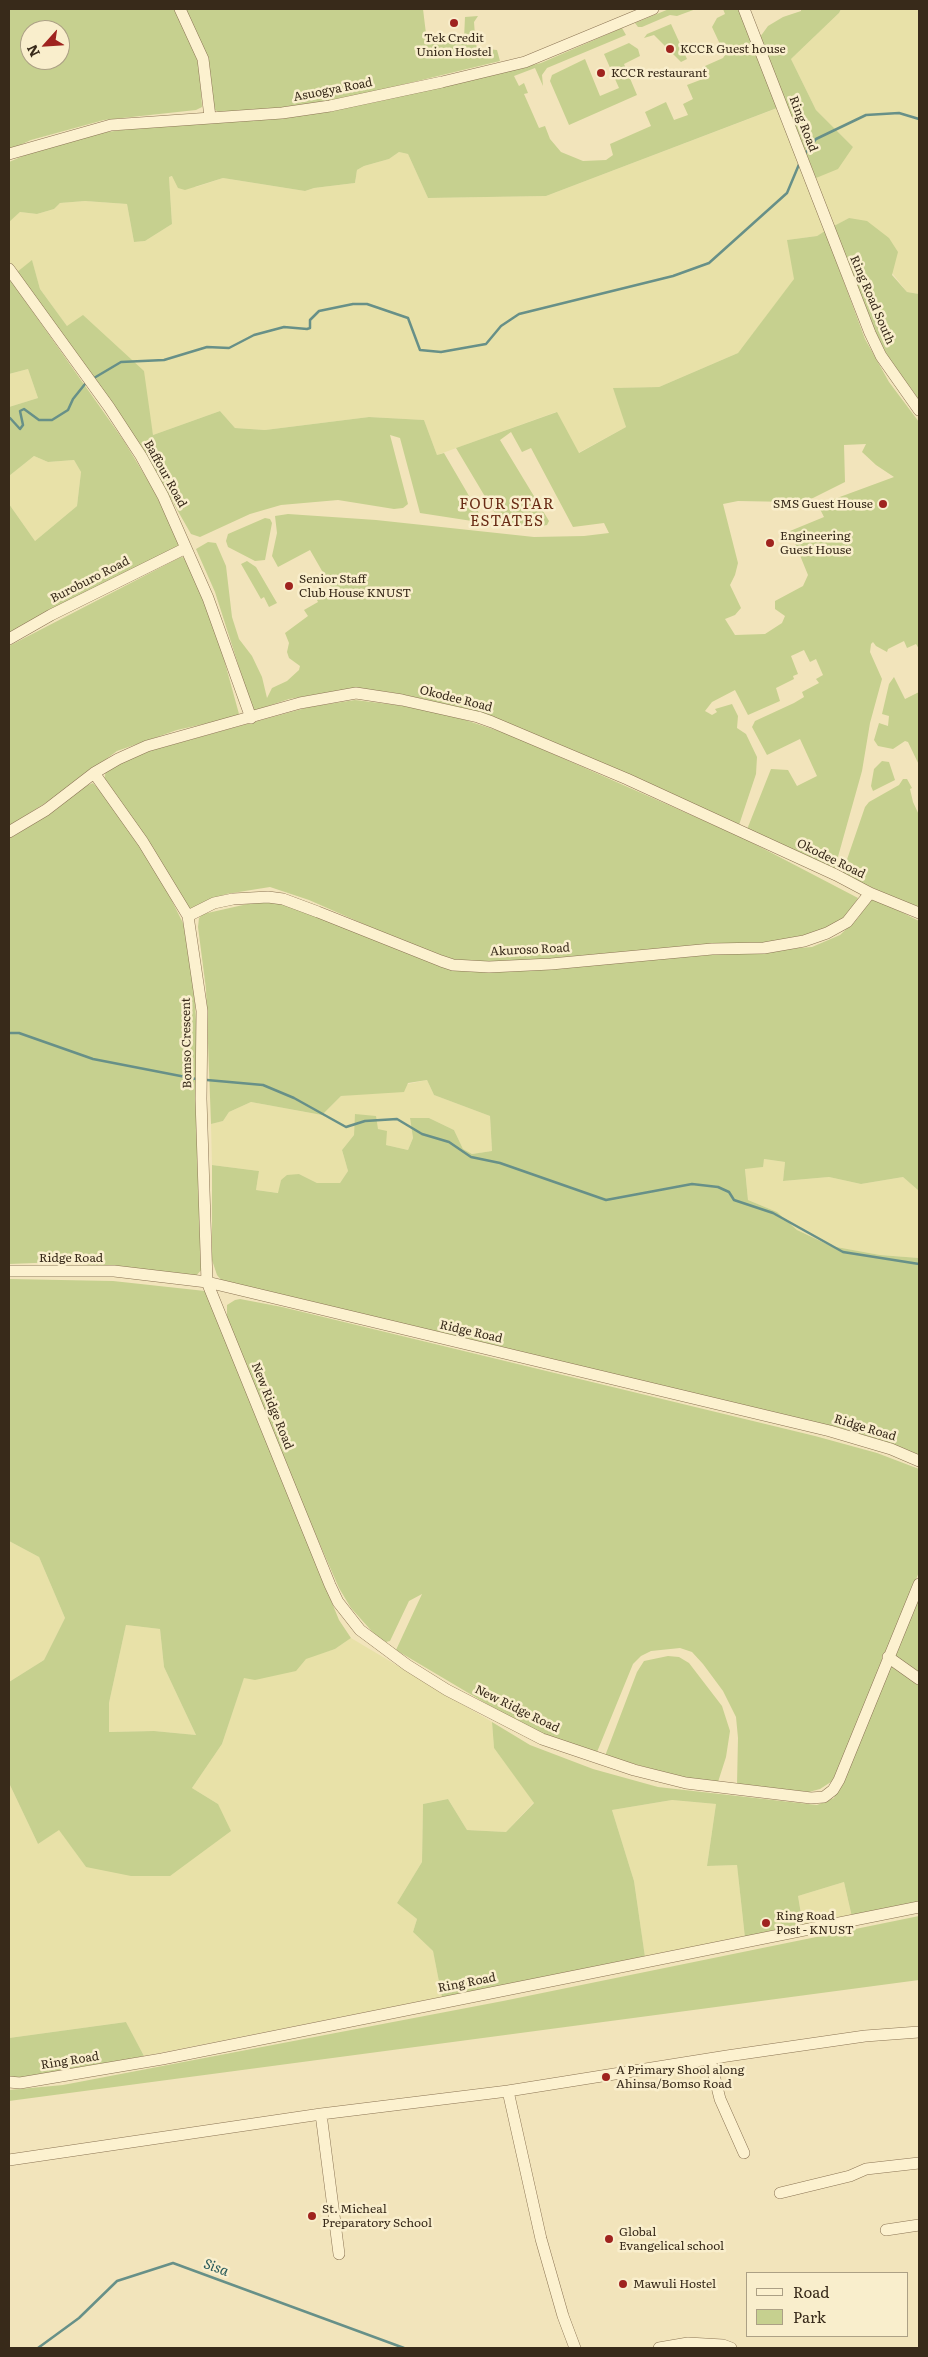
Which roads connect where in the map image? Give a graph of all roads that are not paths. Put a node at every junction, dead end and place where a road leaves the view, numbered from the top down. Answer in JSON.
{"nodes":[{"id":1,"x":180,"y":9,"type":"edge"},
{"id":2,"x":653,"y":9,"type":"edge"},
{"id":3,"x":744,"y":9,"type":"edge"},
{"id":4,"x":210,"y":117,"type":"junction"},
{"id":5,"x":9,"y":154,"type":"edge"},
{"id":6,"x":836,"y":249,"type":"joint"},
{"id":7,"x":9,"y":269,"type":"edge"},
{"id":8,"x":919,"y":410,"type":"edge"},
{"id":9,"x":186,"y":548,"type":"junction"},
{"id":10,"x":9,"y":639,"type":"edge"},
{"id":11,"x":251,"y":718,"type":"junction"},
{"id":12,"x":94,"y":774,"type":"junction"},
{"id":13,"x":9,"y":832,"type":"edge"},
{"id":14,"x":870,"y":893,"type":"junction"},
{"id":15,"x":919,"y":913,"type":"edge"},
{"id":16,"x":188,"y":916,"type":"junction"},
{"id":17,"x":9,"y":1271,"type":"edge"},
{"id":18,"x":207,"y":1282,"type":"junction"},
{"id":19,"x":919,"y":1461,"type":"edge"},
{"id":20,"x":919,"y":1584,"type":"edge"},
{"id":21,"x":888,"y":1658,"type":"junction"},
{"id":22,"x":919,"y":1679,"type":"edge"},
{"id":23,"x":919,"y":1907,"type":"edge"},
{"id":24,"x":919,"y":2032,"type":"edge"},
{"id":25,"x":710,"y":2058,"type":"junction"},
{"id":26,"x":15,"y":2082,"type":"edge"},
{"id":27,"x":508,"y":2091,"type":"junction"},
{"id":28,"x":321,"y":2114,"type":"junction"},
{"id":29,"x":744,"y":2153,"type":"dead end"},
{"id":30,"x":9,"y":2160,"type":"edge"},
{"id":31,"x":919,"y":2163,"type":"edge"},
{"id":32,"x":780,"y":2193,"type":"dead end"},
{"id":33,"x":919,"y":2225,"type":"edge"},
{"id":34,"x":886,"y":2230,"type":"dead end"},
{"id":35,"x":339,"y":2254,"type":"dead end"},
{"id":36,"x":575,"y":2348,"type":"edge"},
{"id":37,"x":659,"y":2348,"type":"edge"},
{"id":38,"x":731,"y":2348,"type":"edge"}],
"edges":[{"from":1,"to":4,"type":"street"},
{"from":2,"to":4,"type":"street","name":"Asuogya Road"},
{"from":3,"to":6,"type":"street","name":"Ring Road"},
{"from":4,"to":5,"type":"street","name":"Asuogya Road"},
{"from":6,"to":8,"type":"street","name":"Ring Road South"},
{"from":7,"to":9,"type":"street","name":"Baffour Road"},
{"from":9,"to":10,"type":"street","name":"Buroburo Road"},
{"from":9,"to":11,"type":"street","name":"Baffour Road"},
{"from":11,"to":12,"type":"street","name":"Okodee Road"},
{"from":11,"to":14,"type":"street","name":"Okodee Road"},
{"from":12,"to":13,"type":"street","name":"Okodee Road"},
{"from":12,"to":16,"type":"street","name":"Bomso Crescent"},
{"from":14,"to":15,"type":"street","name":"Okodee Road"},
{"from":14,"to":16,"type":"street","name":"Akuroso Road"},
{"from":16,"to":18,"type":"street","name":"Bomso Crescent"},
{"from":17,"to":18,"type":"street","name":"Ridge Road"},
{"from":18,"to":19,"type":"street","name":"Ridge Road"},
{"from":18,"to":21,"type":"street","name":"New Ridge Road"},
{"from":20,"to":21,"type":"street","name":"New Ridge Road"},
{"from":21,"to":22,"type":"street"},
{"from":23,"to":26,"type":"street","name":"Ring Road"},
{"from":24,"to":25,"type":"street"},
{"from":25,"to":27,"type":"street"},
{"from":25,"to":29,"type":"street"},
{"from":27,"to":28,"type":"street"},
{"from":27,"to":36,"type":"street"},
{"from":28,"to":30,"type":"street"},
{"from":28,"to":35,"type":"street"},
{"from":31,"to":32,"type":"street"},
{"from":33,"to":34,"type":"street"},
{"from":37,"to":38,"type":"street"}]}
